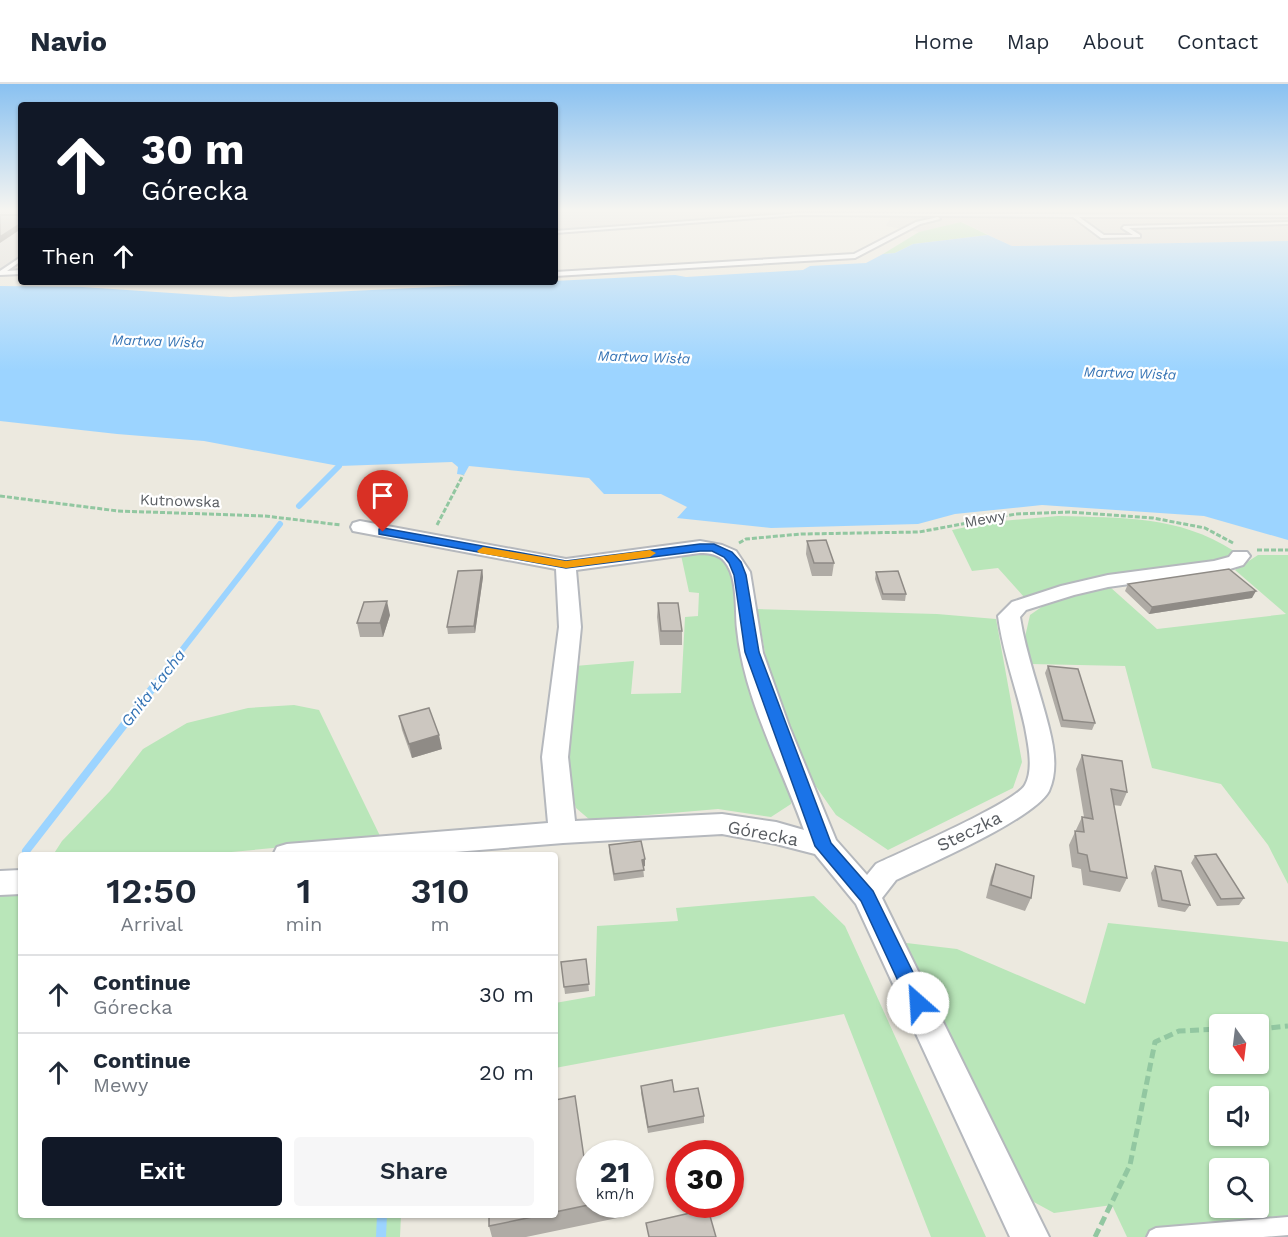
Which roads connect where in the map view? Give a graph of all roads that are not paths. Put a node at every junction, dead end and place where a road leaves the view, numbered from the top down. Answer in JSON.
{"nodes":[{"id":1,"x":14,"y":264,"type":"edge"},
{"id":2,"x":725,"y":264,"type":"edge"},
{"id":3,"x":18,"y":272,"type":"edge"},
{"id":4,"x":0,"y":273,"type":"edge"},
{"id":5,"x":558,"y":274,"type":"edge"},
{"id":6,"x":360,"y":527,"type":"road end"},
{"id":7,"x":1244,"y":550,"type":"road end"},
{"id":8,"x":566,"y":565,"type":"junction"},
{"id":9,"x":563,"y":832,"type":"junction"},
{"id":10,"x":824,"y":846,"type":"junction"},
{"id":11,"x":323,"y":852,"type":"edge"},
{"id":12,"x":18,"y":882,"type":"edge"},
{"id":13,"x":0,"y":883,"type":"edge"},
{"id":14,"x":867,"y":896,"type":"junction"},
{"id":15,"x":1288,"y":1226,"type":"edge"},
{"id":16,"x":1030,"y":1237,"type":"edge"},
{"id":17,"x":1156,"y":1237,"type":"edge"}],
"edges":[{"from":1,"to":4,"type":"lane"},
{"from":2,"to":5,"type":"lane"},
{"from":3,"to":4,"type":"lane"},
{"from":6,"to":8,"type":"street"},
{"from":7,"to":14,"type":"street","name":"Steczka"},
{"from":8,"to":9,"type":"street"},
{"from":8,"to":10,"type":"street"},
{"from":9,"to":10,"type":"street","name":"Górecka"},
{"from":9,"to":11,"type":"street","name":"Górecka"},
{"from":10,"to":14,"type":"street"},
{"from":12,"to":13,"type":"street"},
{"from":14,"to":16,"type":"street"},
{"from":15,"to":17,"type":"lane"}]}
